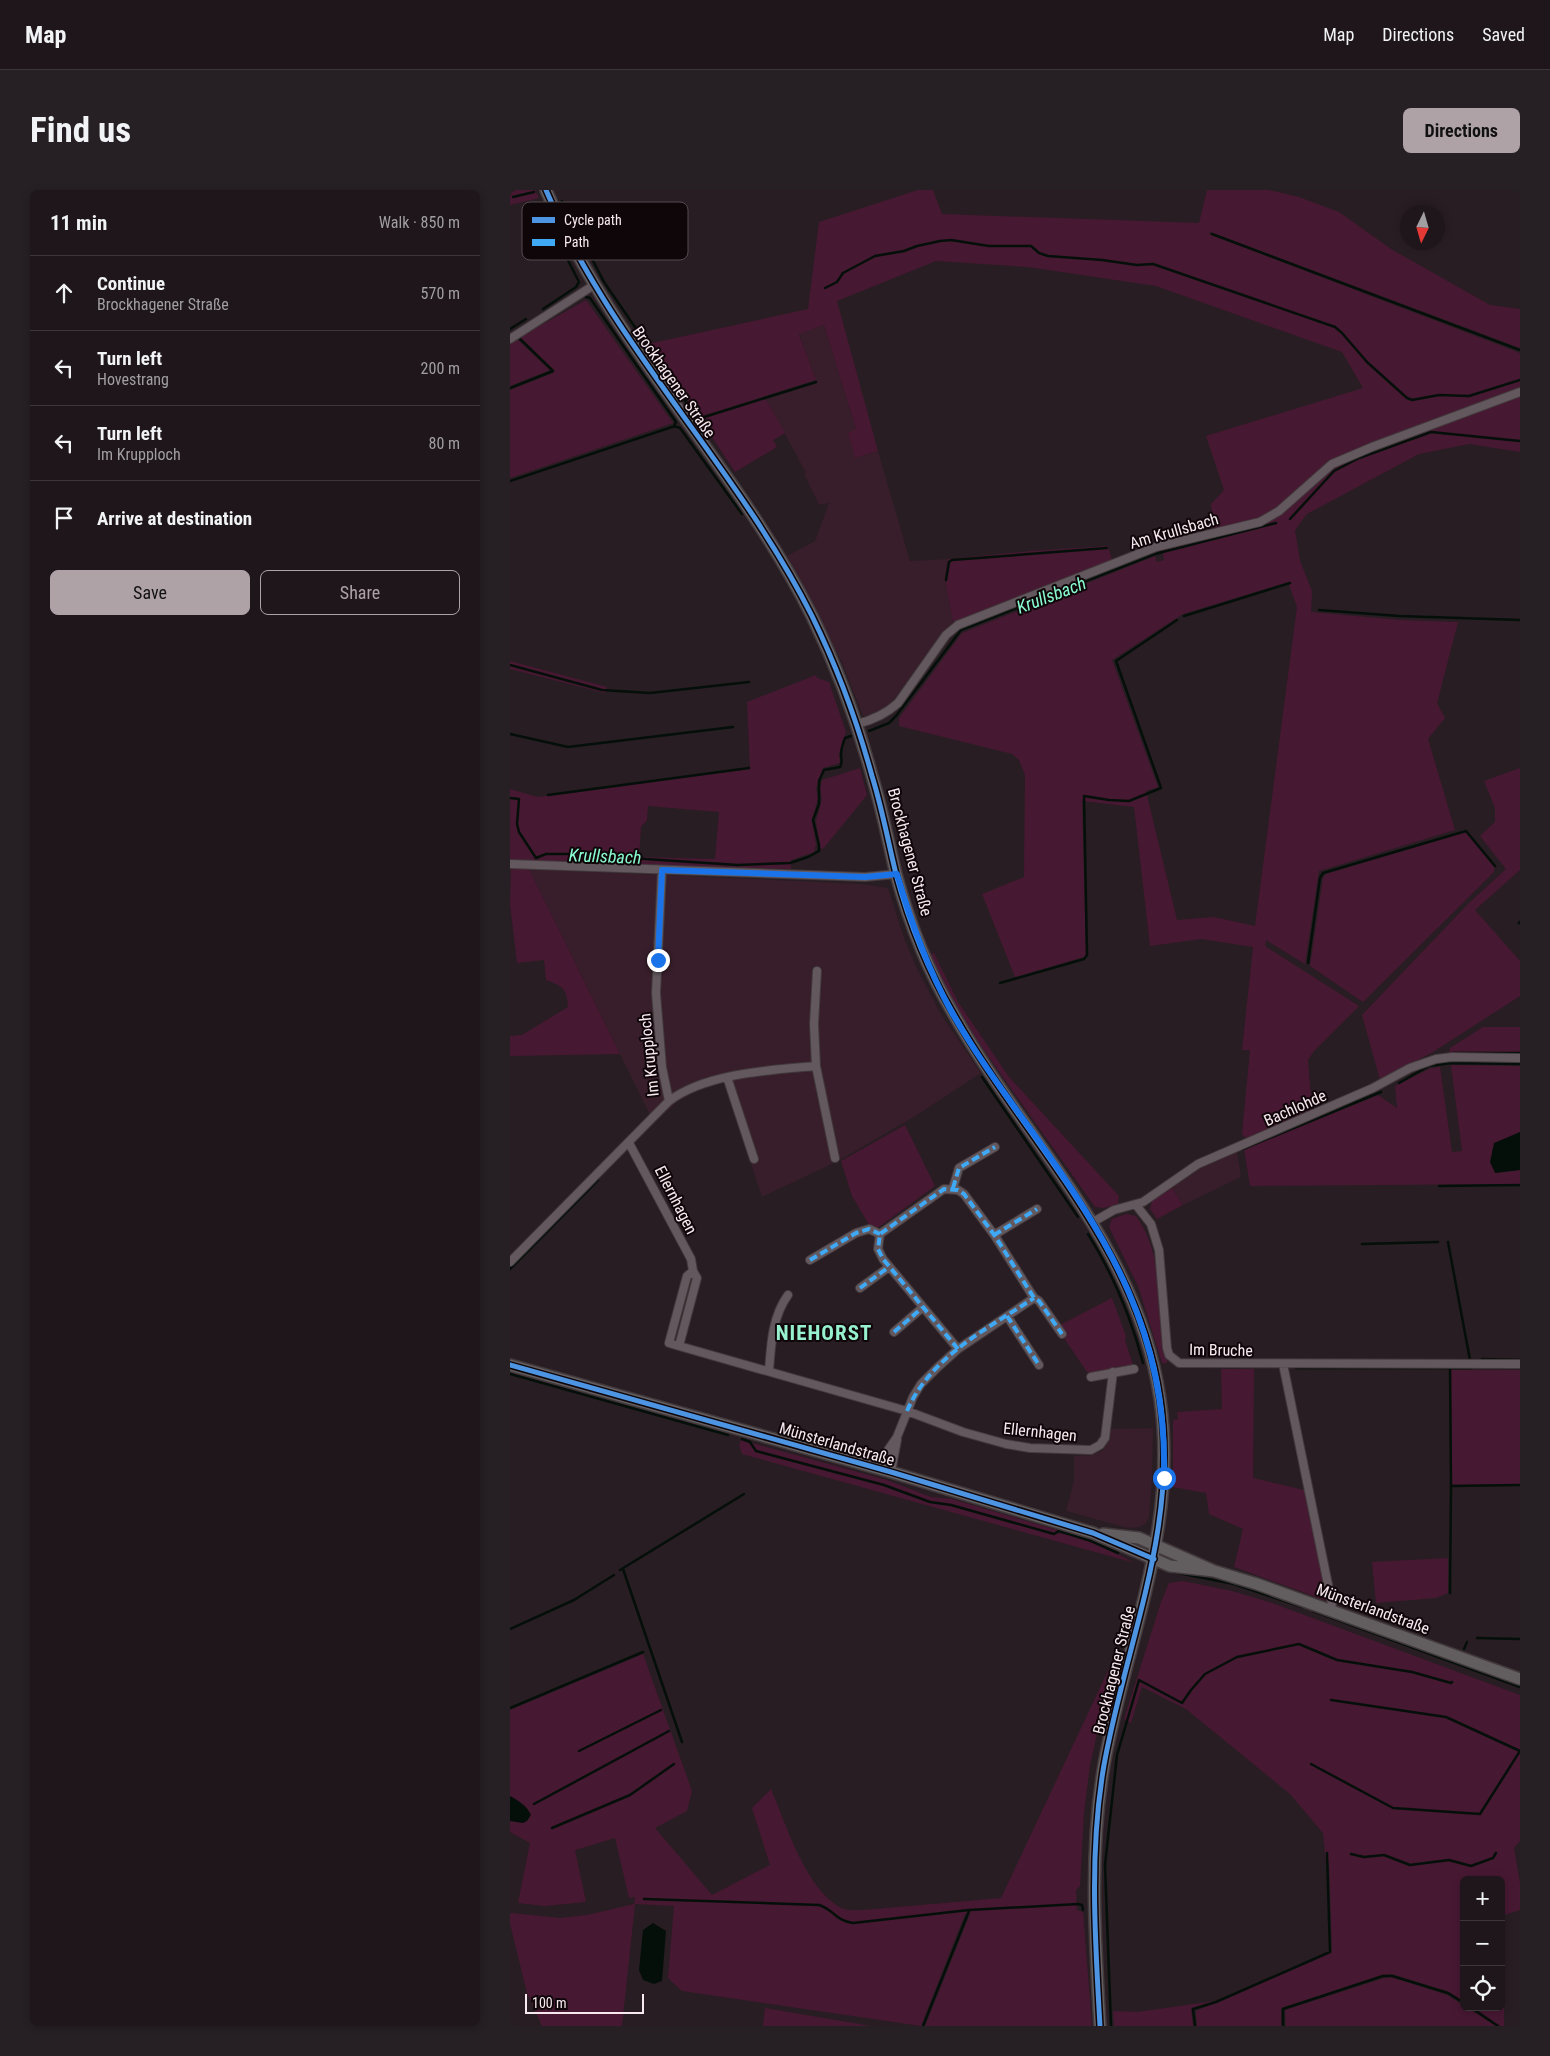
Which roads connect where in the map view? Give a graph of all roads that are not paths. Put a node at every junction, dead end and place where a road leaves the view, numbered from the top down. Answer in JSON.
{"nodes":[{"id":1,"x":546,"y":190,"type":"edge"},
{"id":2,"x":551,"y":202,"type":"edge"},
{"id":3,"x":580,"y":260,"type":"edge"},
{"id":4,"x":594,"y":285,"type":"junction"},
{"id":5,"x":510,"y":339,"type":"edge"},
{"id":6,"x":1520,"y":392,"type":"edge"},
{"id":7,"x":857,"y":724,"type":"junction"},
{"id":8,"x":510,"y":864,"type":"edge"},
{"id":9,"x":662,"y":870,"type":"junction"},
{"id":10,"x":897,"y":874,"type":"junction"},
{"id":11,"x":817,"y":971,"type":"dead end"},
{"id":12,"x":1520,"y":1058,"type":"edge"},
{"id":13,"x":816,"y":1066,"type":"junction"},
{"id":14,"x":727,"y":1077,"type":"junction"},
{"id":15,"x":669,"y":1101,"type":"junction"},
{"id":16,"x":630,"y":1143,"type":"junction"},
{"id":17,"x":995,"y":1147,"type":"dead end"},
{"id":18,"x":835,"y":1158,"type":"dead end"},
{"id":19,"x":754,"y":1159,"type":"dead end"},
{"id":20,"x":953,"y":1188,"type":"junction"},
{"id":21,"x":1136,"y":1205,"type":"junction"},
{"id":22,"x":1037,"y":1209,"type":"dead end"},
{"id":23,"x":1093,"y":1222,"type":"junction"},
{"id":24,"x":880,"y":1234,"type":"junction"},
{"id":25,"x":994,"y":1235,"type":"junction"},
{"id":26,"x":810,"y":1260,"type":"dead end"},
{"id":27,"x":510,"y":1262,"type":"edge"},
{"id":28,"x":889,"y":1267,"type":"junction"},
{"id":29,"x":860,"y":1288,"type":"dead end"},
{"id":30,"x":788,"y":1295,"type":"dead end"},
{"id":31,"x":1034,"y":1298,"type":"junction"},
{"id":32,"x":922,"y":1308,"type":"junction"},
{"id":33,"x":1006,"y":1316,"type":"junction"},
{"id":34,"x":894,"y":1332,"type":"dead end"},
{"id":35,"x":1062,"y":1334,"type":"dead end"},
{"id":36,"x":958,"y":1349,"type":"junction"},
{"id":37,"x":1283,"y":1364,"type":"junction"},
{"id":38,"x":1520,"y":1364,"type":"edge"},
{"id":39,"x":510,"y":1365,"type":"edge"},
{"id":40,"x":1039,"y":1365,"type":"dead end"},
{"id":41,"x":1134,"y":1369,"type":"dead end"},
{"id":42,"x":769,"y":1372,"type":"junction"},
{"id":43,"x":1113,"y":1372,"type":"junction"},
{"id":44,"x":1091,"y":1376,"type":"dead end"},
{"id":45,"x":907,"y":1411,"type":"junction"},
{"id":46,"x":886,"y":1471,"type":"junction"},
{"id":47,"x":1093,"y":1533,"type":"junction"},
{"id":48,"x":1156,"y":1545,"type":"junction"},
{"id":49,"x":1154,"y":1559,"type":"junction"},
{"id":50,"x":1214,"y":1571,"type":"junction"},
{"id":51,"x":1330,"y":1611,"type":"junction"},
{"id":52,"x":1520,"y":1679,"type":"edge"},
{"id":53,"x":1100,"y":2026,"type":"edge"}],
"edges":[{"from":1,"to":2,"type":"main road","name":"Brockhagener Straße"},
{"from":3,"to":4,"type":"main road","name":"Brockhagener Straße"},
{"from":4,"to":5,"type":"street"},
{"from":4,"to":7,"type":"main road","name":"Brockhagener Straße"},
{"from":6,"to":7,"type":"street","name":"Am Krullsbach"},
{"from":7,"to":10,"type":"main road","name":"Brockhagener Straße"},
{"from":8,"to":9,"type":"street"},
{"from":9,"to":10,"type":"street"},
{"from":9,"to":15,"type":"street","name":"Im Krupploch"},
{"from":10,"to":23,"type":"main road","name":"Brockhagener Straße"},
{"from":11,"to":13,"type":"street"},
{"from":12,"to":21,"type":"street","name":"Bachlohde"},
{"from":13,"to":14,"type":"street"},
{"from":13,"to":18,"type":"street"},
{"from":14,"to":15,"type":"street"},
{"from":14,"to":19,"type":"street"},
{"from":15,"to":16,"type":"street","name":"Im Krupploch"},
{"from":16,"to":27,"type":"street","name":"Im Krupploch"},
{"from":16,"to":42,"type":"street","name":"Ellernhagen"},
{"from":17,"to":20,"type":"street"},
{"from":20,"to":24,"type":"street"},
{"from":20,"to":25,"type":"street"},
{"from":21,"to":23,"type":"street","name":"Bachlohde"},
{"from":21,"to":37,"type":"street","name":"Im Bruche"},
{"from":22,"to":25,"type":"street"},
{"from":23,"to":48,"type":"main road","name":"Brockhagener Straße"},
{"from":24,"to":26,"type":"street"},
{"from":24,"to":28,"type":"street"},
{"from":25,"to":31,"type":"street"},
{"from":28,"to":29,"type":"street"},
{"from":28,"to":32,"type":"street"},
{"from":30,"to":42,"type":"street"},
{"from":31,"to":33,"type":"street"},
{"from":31,"to":35,"type":"street"},
{"from":32,"to":34,"type":"street"},
{"from":32,"to":36,"type":"street"},
{"from":33,"to":36,"type":"street"},
{"from":33,"to":40,"type":"street"},
{"from":36,"to":45,"type":"street"},
{"from":37,"to":38,"type":"street","name":"Im Bruche"},
{"from":37,"to":51,"type":"street"},
{"from":39,"to":46,"type":"main road","name":"Münsterlandstraße"},
{"from":41,"to":43,"type":"street"},
{"from":42,"to":45,"type":"street","name":"Ellernhagen"},
{"from":43,"to":44,"type":"street"},
{"from":43,"to":45,"type":"street","name":"Ellernhagen"},
{"from":45,"to":46,"type":"street"},
{"from":46,"to":47,"type":"main road","name":"Münsterlandstraße"},
{"from":47,"to":48,"type":"main road","name":"Münsterlandstraße"},
{"from":47,"to":49,"type":"main road","name":"Münsterlandstraße"},
{"from":48,"to":49,"type":"main road","name":"Brockhagener Straße"},
{"from":48,"to":50,"type":"main road","name":"Münsterlandstraße"},
{"from":49,"to":50,"type":"main road","name":"Münsterlandstraße"},
{"from":49,"to":53,"type":"main road","name":"Brockhagener Straße"},
{"from":50,"to":51,"type":"main road","name":"Münsterlandstraße"},
{"from":51,"to":52,"type":"main road","name":"Münsterlandstraße"}]}
